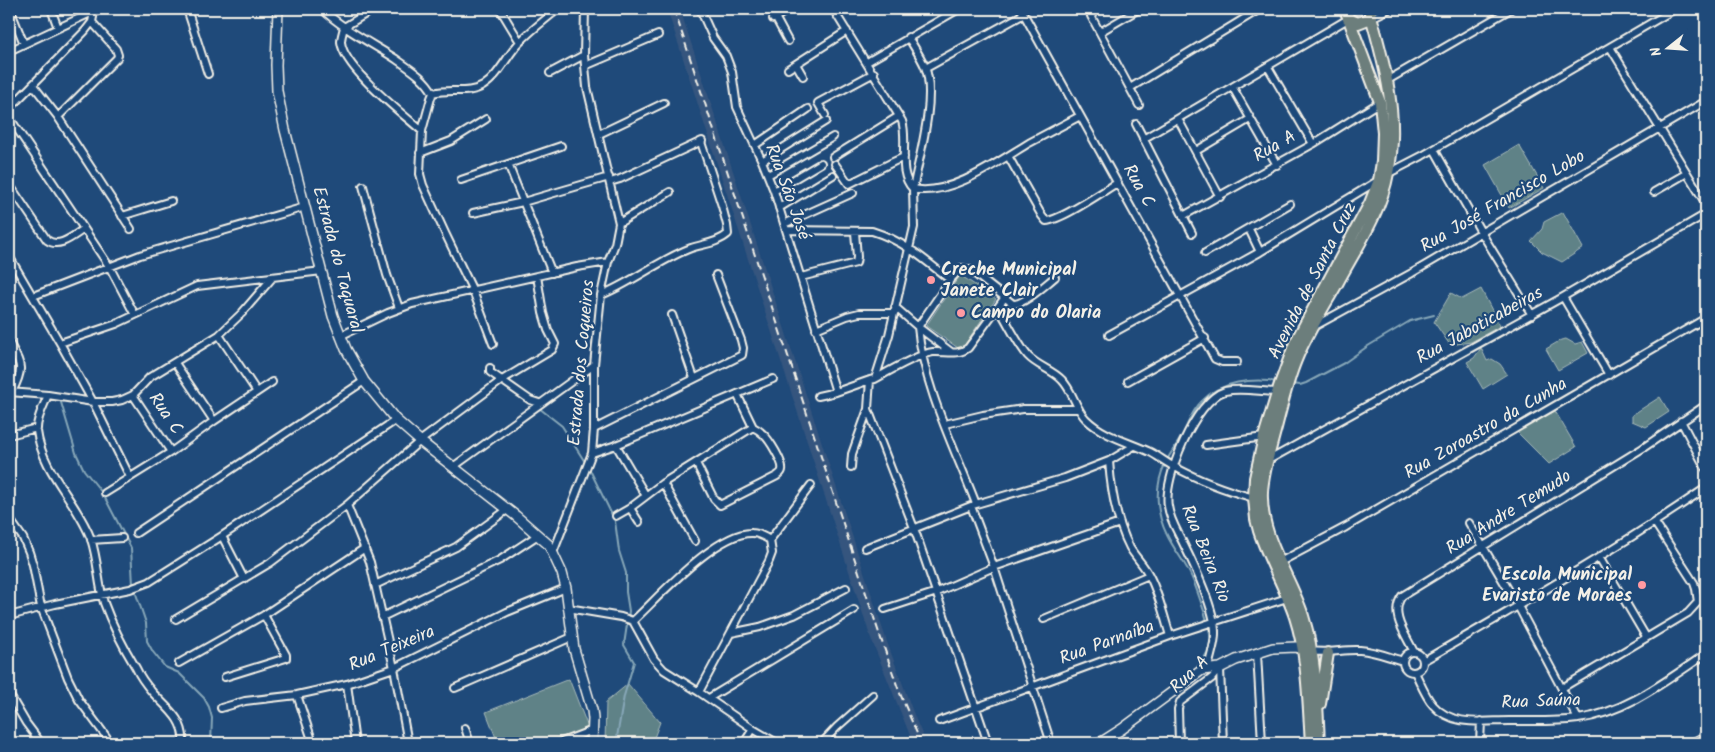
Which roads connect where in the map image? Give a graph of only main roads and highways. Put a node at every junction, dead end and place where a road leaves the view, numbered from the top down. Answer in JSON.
{"nodes":[{"id":1,"x":1344,"y":9,"type":"edge"},
{"id":2,"x":1370,"y":14,"type":"edge"},
{"id":3,"x":1348,"y":19,"type":"junction"},
{"id":4,"x":1288,"y":375,"type":"junction"},
{"id":5,"x":1281,"y":389,"type":"junction"},
{"id":6,"x":1307,"y":650,"type":"junction"},
{"id":7,"x":1328,"y":653,"type":"road end"},
{"id":8,"x":1318,"y":720,"type":"junction"},
{"id":9,"x":1311,"y":743,"type":"edge"},
{"id":10,"x":1319,"y":743,"type":"edge"}],
"edges":[{"from":1,"to":3,"type":"main road","name":"Avenida de Santa Cruz"},
{"from":2,"to":3,"type":"main road"},
{"from":2,"to":4,"type":"main road","name":"Avenida de Santa Cruz"},
{"from":3,"to":4,"type":"main road","name":"Avenida de Santa Cruz"},
{"from":4,"to":5,"type":"main road","name":"Avenida de Santa Cruz"},
{"from":5,"to":6,"type":"main road","name":"Avenida de Santa Cruz"},
{"from":5,"to":6,"type":"main road","name":"Avenida de Santa Cruz"},
{"from":6,"to":8,"type":"main road","name":"Avenida de Santa Cruz"},
{"from":6,"to":9,"type":"main road","name":"Avenida de Santa Cruz"},
{"from":7,"to":8,"type":"main road"},
{"from":8,"to":10,"type":"main road","name":"Avenida de Santa Cruz"}]}
